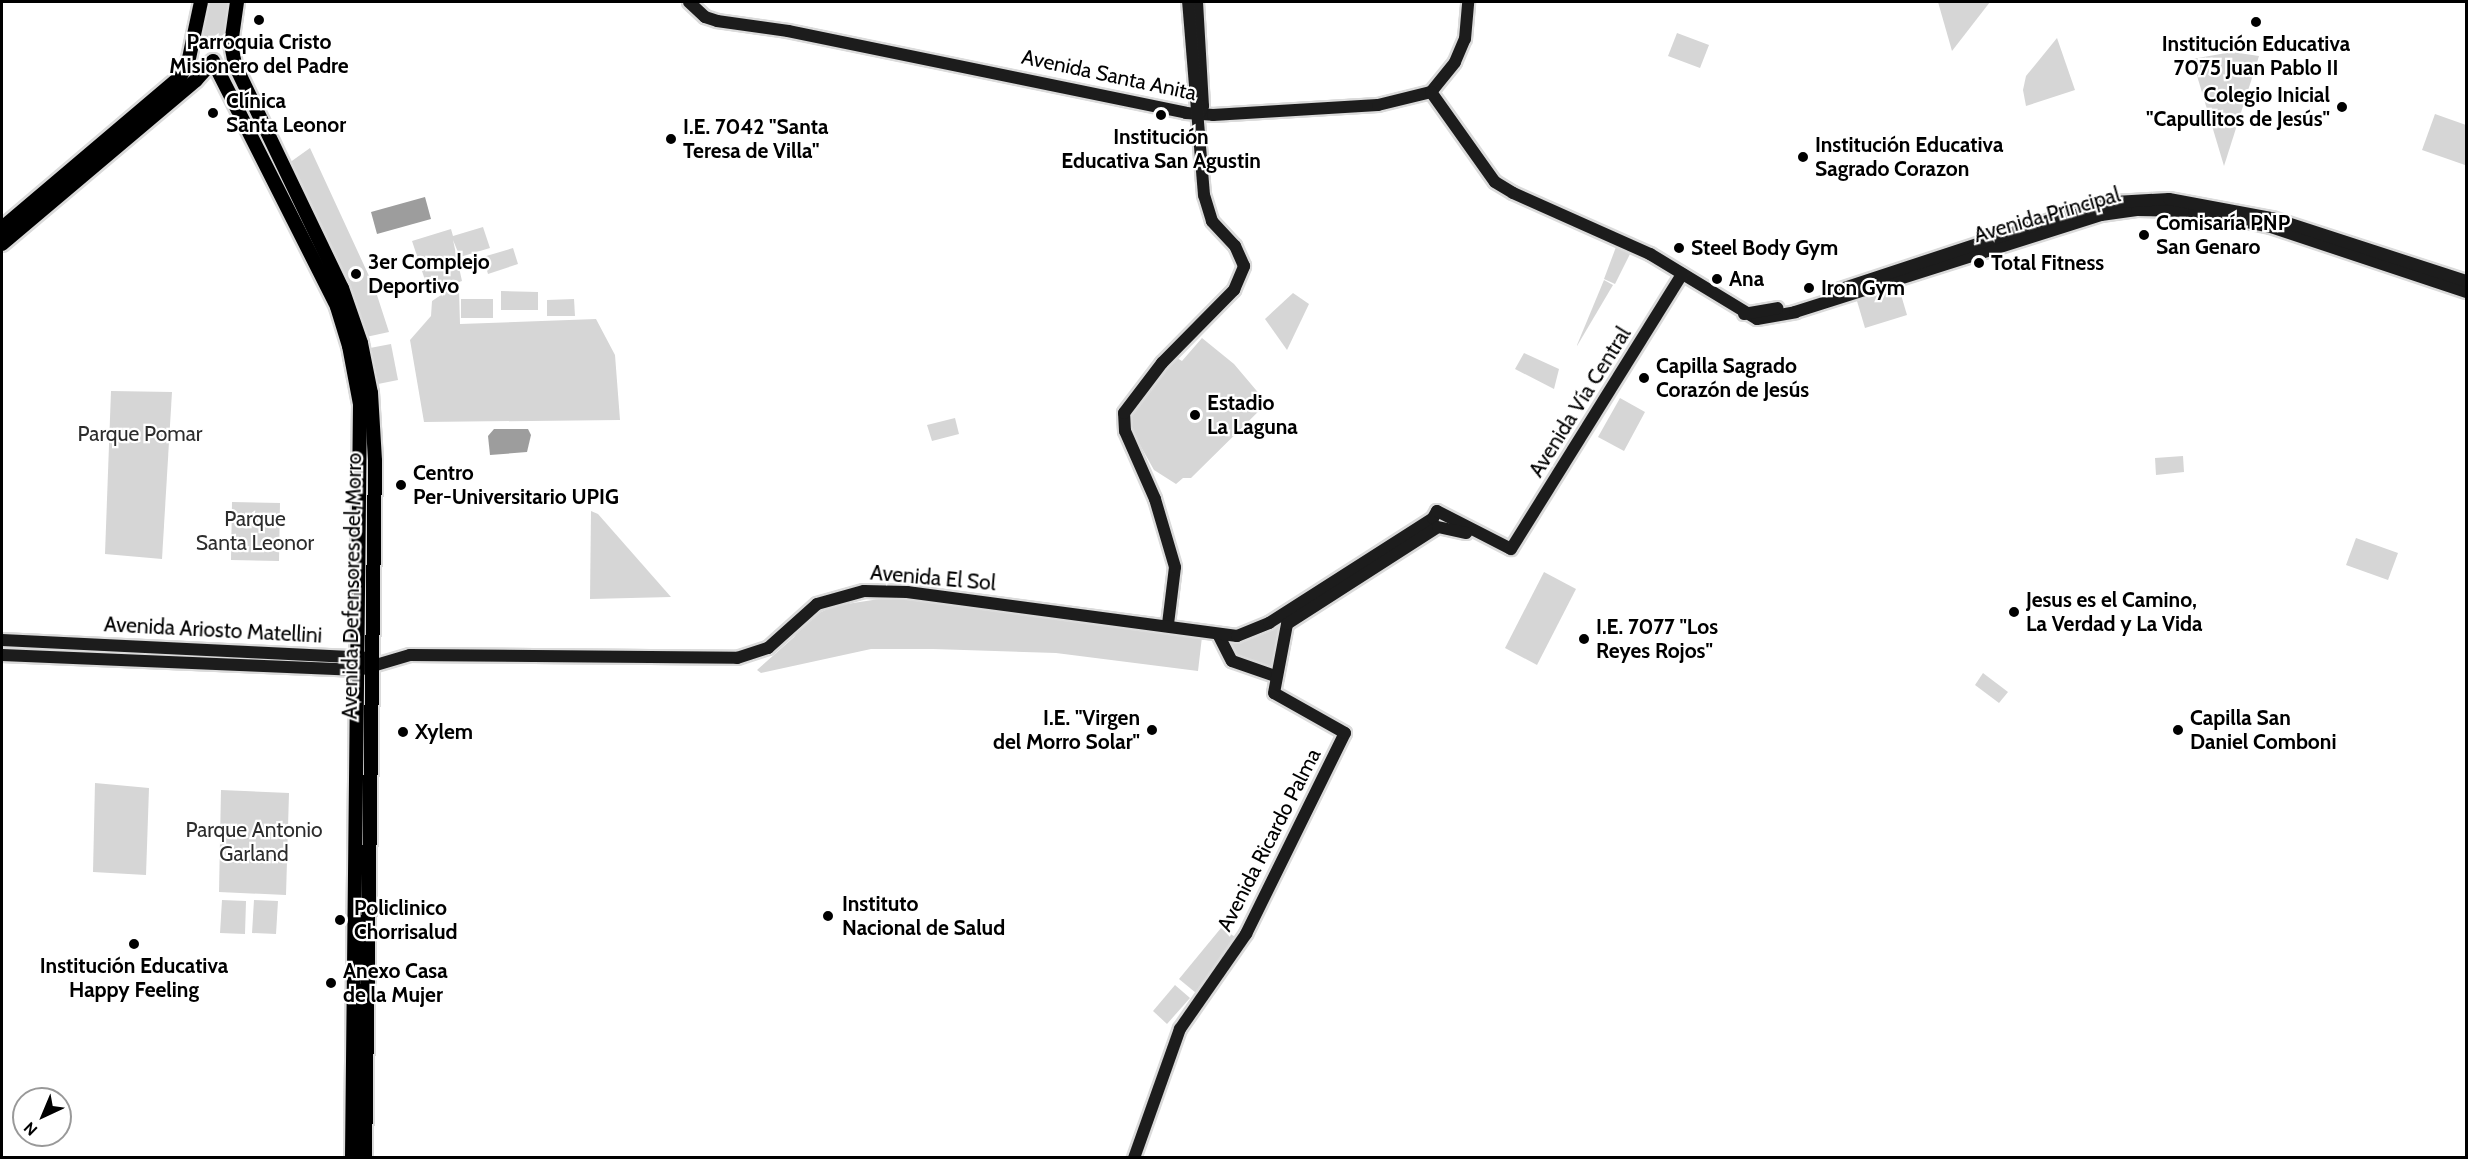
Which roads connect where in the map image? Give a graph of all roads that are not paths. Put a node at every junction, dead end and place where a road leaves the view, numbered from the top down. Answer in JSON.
{"nodes":[{"id":1,"x":201,"y":2,"type":"edge"},
{"id":2,"x":237,"y":2,"type":"edge"},
{"id":3,"x":689,"y":2,"type":"edge"},
{"id":4,"x":1188,"y":2,"type":"edge"},
{"id":5,"x":1197,"y":2,"type":"edge"},
{"id":6,"x":1468,"y":2,"type":"edge"},
{"id":7,"x":194,"y":36,"type":"junction"},
{"id":8,"x":231,"y":44,"type":"junction"},
{"id":9,"x":213,"y":61,"type":"junction"},
{"id":10,"x":196,"y":80,"type":"junction"},
{"id":11,"x":229,"y":88,"type":"junction"},
{"id":12,"x":1431,"y":92,"type":"junction"},
{"id":13,"x":1199,"y":114,"type":"junction"},
{"id":14,"x":2,"y":228,"type":"edge"},
{"id":15,"x":2,"y":244,"type":"edge"},
{"id":16,"x":1682,"y":274,"type":"junction"},
{"id":17,"x":2466,"y":281,"type":"edge"},
{"id":18,"x":2466,"y":292,"type":"edge"},
{"id":19,"x":1744,"y":314,"type":"junction"},
{"id":20,"x":1492,"y":540,"type":"junction"},
{"id":21,"x":1168,"y":624,"type":"junction"},
{"id":22,"x":1218,"y":634,"type":"junction"},
{"id":23,"x":2,"y":640,"type":"edge"},
{"id":24,"x":2,"y":655,"type":"edge"},
{"id":25,"x":363,"y":663,"type":"junction"},
{"id":26,"x":1275,"y":676,"type":"junction"},
{"id":27,"x":352,"y":1158,"type":"edge"},
{"id":28,"x":365,"y":1158,"type":"edge"},
{"id":29,"x":1134,"y":1158,"type":"edge"}],
"edges":[{"from":1,"to":7,"type":"main road"},
{"from":2,"to":8,"type":"main road","name":"Avenida Defensores del Morro"},
{"from":3,"to":13,"type":"street","name":"Avenida Santa Anita"},
{"from":4,"to":13,"type":"street"},
{"from":5,"to":13,"type":"street"},
{"from":6,"to":12,"type":"street"},
{"from":7,"to":9,"type":"main road","name":"Avenida Defensores del Morro"},
{"from":7,"to":14,"type":"main road"},
{"from":8,"to":9,"type":"main road"},
{"from":8,"to":25,"type":"main road","name":"Avenida Defensores del Morro"},
{"from":9,"to":10,"type":"main road"},
{"from":9,"to":11,"type":"main road","name":"Avenida Defensores del Morro"},
{"from":10,"to":11,"type":"main road"},
{"from":10,"to":15,"type":"main road"},
{"from":11,"to":25,"type":"main road","name":"Avenida Defensores del Morro"},
{"from":12,"to":13,"type":"street","name":"Avenida Santa Anita"},
{"from":12,"to":16,"type":"street","name":"Avenida Principal"},
{"from":13,"to":21,"type":"street"},
{"from":16,"to":19,"type":"street","name":"Avenida Principal"},
{"from":16,"to":20,"type":"street","name":"Avenida Vía Central"},
{"from":17,"to":19,"type":"street","name":"Avenida Principal"},
{"from":18,"to":19,"type":"street","name":"Avenida Principal"},
{"from":20,"to":22,"type":"street","name":"Avenida El Sol"},
{"from":20,"to":26,"type":"street"},
{"from":21,"to":22,"type":"street","name":"Avenida El Sol"},
{"from":21,"to":25,"type":"street","name":"Avenida El Sol"},
{"from":22,"to":26,"type":"street"},
{"from":23,"to":25,"type":"street","name":"Avenida Ariosto Matellini"},
{"from":24,"to":25,"type":"street","name":"Avenida Ariosto Matellini"},
{"from":25,"to":27,"type":"main road","name":"Avenida Defensores del Morro"},
{"from":25,"to":28,"type":"main road","name":"Avenida Defensores del Morro"},
{"from":26,"to":29,"type":"street","name":"Avenida Ricardo Palma"}]}
